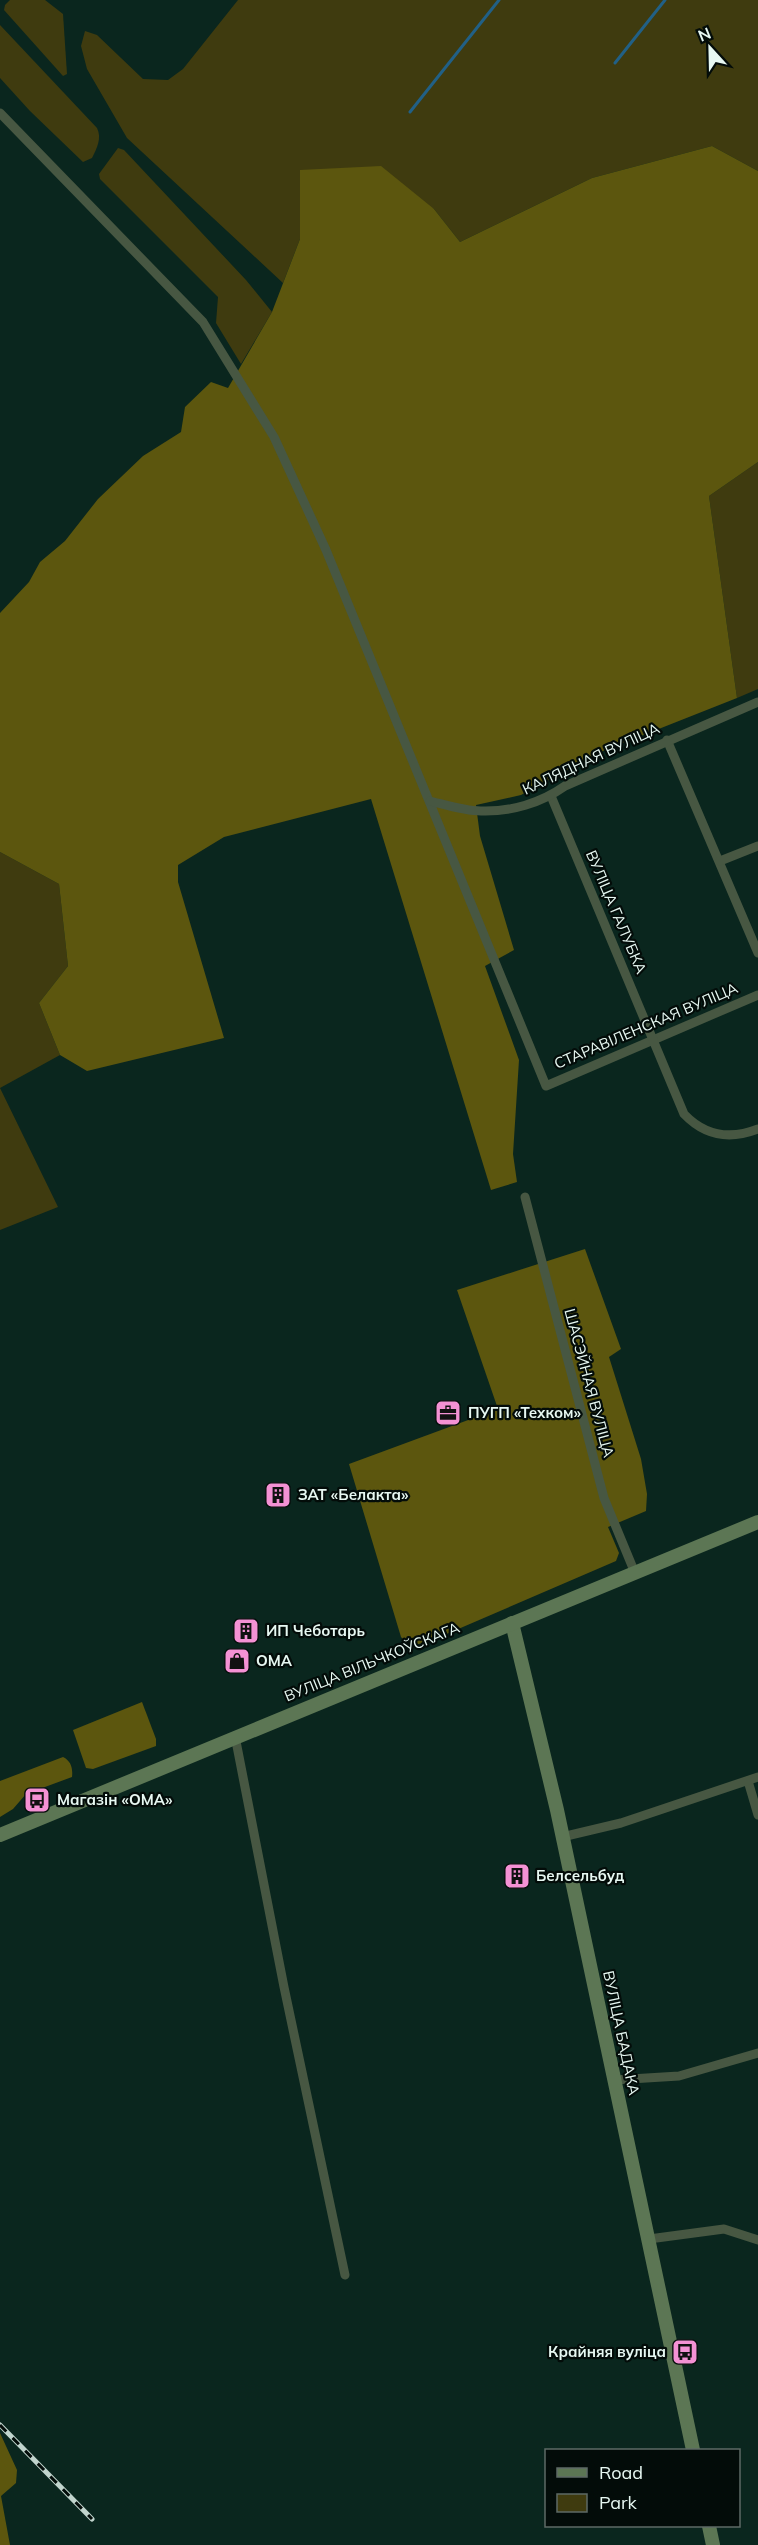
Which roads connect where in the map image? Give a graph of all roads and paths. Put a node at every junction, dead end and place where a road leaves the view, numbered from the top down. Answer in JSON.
{"nodes":[{"id":1,"x":0,"y":113,"type":"edge"},
{"id":2,"x":758,"y":702,"type":"edge"},
{"id":3,"x":667,"y":740,"type":"junction"},
{"id":4,"x":551,"y":796,"type":"junction"},
{"id":5,"x":430,"y":801,"type":"junction"},
{"id":6,"x":758,"y":846,"type":"edge"},
{"id":7,"x":720,"y":861,"type":"junction"},
{"id":8,"x":758,"y":953,"type":"edge"},
{"id":9,"x":758,"y":995,"type":"edge"},
{"id":10,"x":654,"y":1038,"type":"junction"},
{"id":11,"x":758,"y":1129,"type":"edge"},
{"id":12,"x":525,"y":1197,"type":"dead end"},
{"id":13,"x":758,"y":1522,"type":"edge"},
{"id":14,"x":634,"y":1573,"type":"junction"},
{"id":15,"x":512,"y":1623,"type":"junction"},
{"id":16,"x":235,"y":1736,"type":"junction"},
{"id":17,"x":758,"y":1777,"type":"edge"},
{"id":18,"x":748,"y":1781,"type":"junction"},
{"id":19,"x":758,"y":1815,"type":"edge"},
{"id":20,"x":0,"y":1835,"type":"edge"},
{"id":21,"x":562,"y":1837,"type":"junction"},
{"id":22,"x":758,"y":2053,"type":"edge"},
{"id":23,"x":614,"y":2080,"type":"junction"},
{"id":24,"x":649,"y":2238,"type":"junction"},
{"id":25,"x":758,"y":2240,"type":"edge"},
{"id":26,"x":345,"y":2275,"type":"dead end"},
{"id":27,"x":693,"y":2449,"type":"edge"},
{"id":28,"x":709,"y":2527,"type":"edge"},
{"id":29,"x":713,"y":2545,"type":"edge"}],
"edges":[{"from":1,"to":5,"type":"street"},
{"from":2,"to":3,"type":"street","name":"КАЛЯДНАЯ ВУЛІЦА"},
{"from":3,"to":4,"type":"street","name":"КАЛЯДНАЯ ВУЛІЦА"},
{"from":3,"to":7,"type":"street"},
{"from":4,"to":5,"type":"street","name":"КАЛЯДНАЯ ВУЛІЦА"},
{"from":4,"to":10,"type":"street","name":"ВУЛІЦА ГАЛУБКА"},
{"from":5,"to":10,"type":"street","name":"СТАРАВІЛЕНСКАЯ ВУЛІЦА"},
{"from":6,"to":7,"type":"street"},
{"from":7,"to":8,"type":"street"},
{"from":9,"to":10,"type":"street","name":"СТАРАВІЛЕНСКАЯ ВУЛІЦА"},
{"from":10,"to":11,"type":"street","name":"ВУЛІЦА ГАЛУБКА"},
{"from":12,"to":14,"type":"street","name":"ШАСЭЙНАЯ ВУЛІЦА"},
{"from":13,"to":14,"type":"main road","name":"ВУЛІЦА ВІЛЬЧКОЎСКАГА"},
{"from":14,"to":15,"type":"main road","name":"ВУЛІЦА ВІЛЬЧКОЎСКАГА"},
{"from":15,"to":16,"type":"main road","name":"ВУЛІЦА ВІЛЬЧКОЎСКАГА"},
{"from":15,"to":21,"type":"main road","name":"ВУЛІЦА БАДАКА"},
{"from":16,"to":20,"type":"main road","name":"ВУЛІЦА ВІЛЬЧКОЎСКАГА"},
{"from":16,"to":26,"type":"street"},
{"from":17,"to":18,"type":"street"},
{"from":18,"to":19,"type":"street"},
{"from":18,"to":21,"type":"street"},
{"from":21,"to":23,"type":"main road","name":"ВУЛІЦА БАДАКА"},
{"from":22,"to":23,"type":"street"},
{"from":23,"to":24,"type":"main road","name":"ВУЛІЦА БАДАКА"},
{"from":24,"to":25,"type":"street"},
{"from":24,"to":27,"type":"main road","name":"ВУЛІЦА БАДАКА"},
{"from":28,"to":29,"type":"main road"}]}
